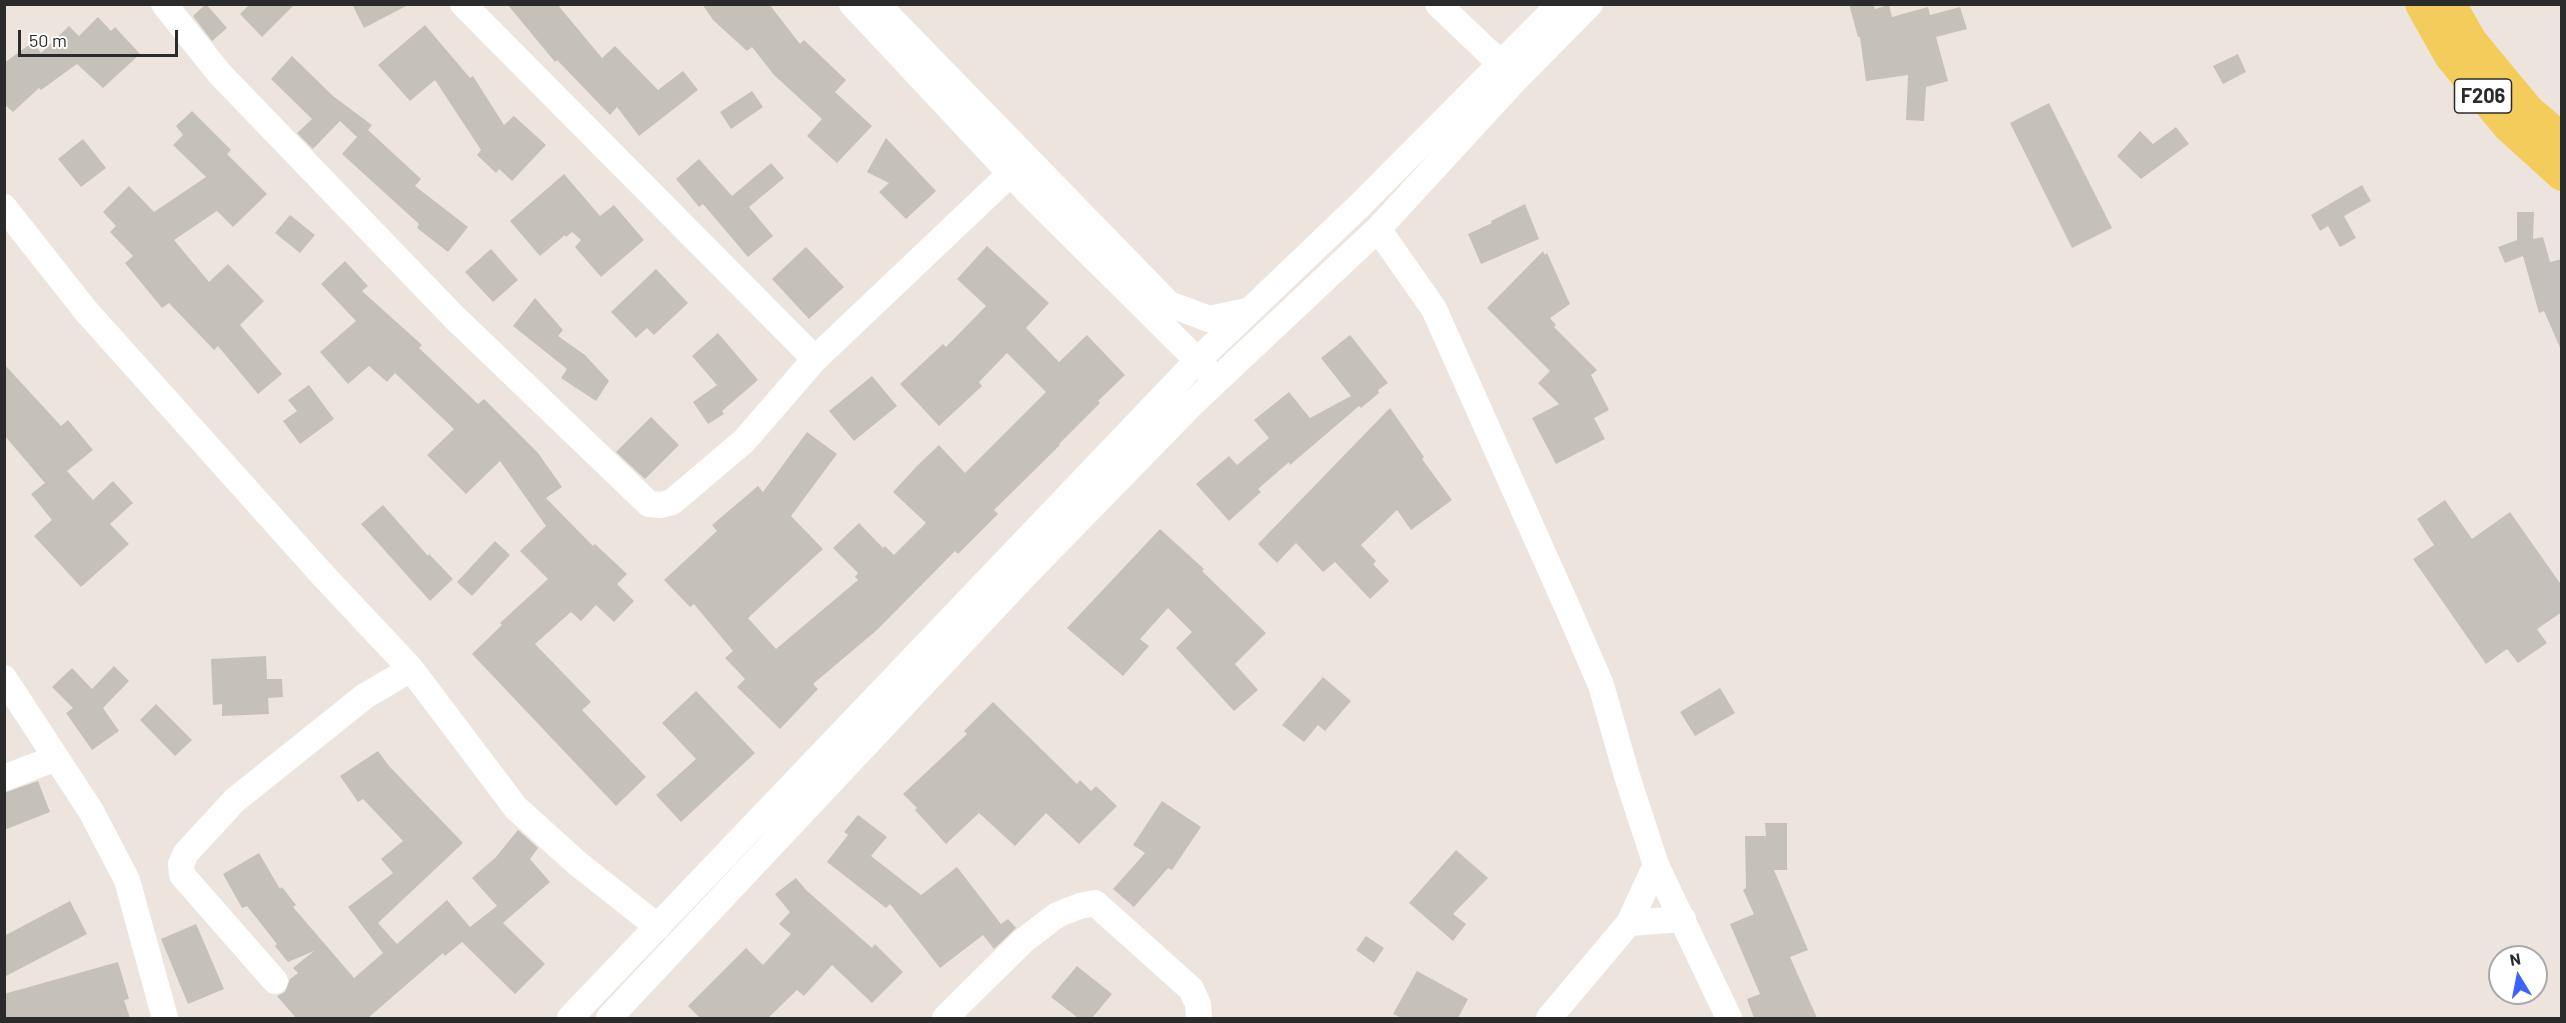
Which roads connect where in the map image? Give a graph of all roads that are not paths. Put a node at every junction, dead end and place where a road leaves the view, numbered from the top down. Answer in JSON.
{"nodes":[{"id":1,"x":164,"y":4,"type":"edge"},
{"id":2,"x":463,"y":4,"type":"edge"},
{"id":3,"x":852,"y":4,"type":"edge"},
{"id":4,"x":877,"y":4,"type":"edge"},
{"id":5,"x":1438,"y":4,"type":"edge"},
{"id":6,"x":1560,"y":4,"type":"edge"},
{"id":7,"x":1590,"y":4,"type":"edge"},
{"id":8,"x":2421,"y":4,"type":"edge"},
{"id":9,"x":2450,"y":4,"type":"edge"},
{"id":10,"x":1501,"y":64,"type":"junction"},
{"id":11,"x":2562,"y":139,"type":"edge"},
{"id":12,"x":1011,"y":173,"type":"junction"},
{"id":13,"x":2562,"y":175,"type":"edge"},
{"id":14,"x":4,"y":207,"type":"edge"},
{"id":15,"x":1378,"y":229,"type":"junction"},
{"id":16,"x":1247,"y":311,"type":"junction"},
{"id":17,"x":815,"y":359,"type":"junction"},
{"id":18,"x":1198,"y":360,"type":"junction"},
{"id":19,"x":1216,"y":381,"type":"junction"},
{"id":20,"x":411,"y":669,"type":"junction"},
{"id":21,"x":4,"y":678,"type":"edge"},
{"id":22,"x":56,"y":758,"type":"junction"},
{"id":23,"x":4,"y":778,"type":"edge"},
{"id":24,"x":1656,"y":865,"type":"junction"},
{"id":25,"x":1683,"y":919,"type":"junction"},
{"id":26,"x":1629,"y":923,"type":"junction"},
{"id":27,"x":658,"y":927,"type":"junction"},
{"id":28,"x":274,"y":981,"type":"dead end"},
{"id":29,"x":165,"y":1018,"type":"edge"},
{"id":30,"x":570,"y":1018,"type":"edge"},
{"id":31,"x":609,"y":1018,"type":"edge"},
{"id":32,"x":945,"y":1018,"type":"edge"},
{"id":33,"x":1199,"y":1018,"type":"edge"},
{"id":34,"x":1549,"y":1018,"type":"edge"},
{"id":35,"x":1729,"y":1018,"type":"edge"}],
"edges":[{"from":1,"to":17,"type":"street"},
{"from":2,"to":17,"type":"street"},
{"from":3,"to":12,"type":"street"},
{"from":4,"to":16,"type":"street"},
{"from":5,"to":10,"type":"street"},
{"from":6,"to":10,"type":"street"},
{"from":7,"to":15,"type":"street"},
{"from":8,"to":13,"type":"main road","number":"F206"},
{"from":9,"to":11,"type":"main road","number":"F206"},
{"from":10,"to":16,"type":"street"},
{"from":12,"to":17,"type":"street"},
{"from":12,"to":18,"type":"street"},
{"from":14,"to":20,"type":"street"},
{"from":15,"to":19,"type":"street"},
{"from":15,"to":24,"type":"street"},
{"from":16,"to":18,"type":"street"},
{"from":18,"to":19,"type":"street"},
{"from":18,"to":27,"type":"street"},
{"from":19,"to":31,"type":"street"},
{"from":20,"to":27,"type":"street"},
{"from":20,"to":28,"type":"street"},
{"from":21,"to":22,"type":"street"},
{"from":22,"to":23,"type":"street"},
{"from":22,"to":29,"type":"street"},
{"from":24,"to":25,"type":"street"},
{"from":24,"to":26,"type":"street"},
{"from":25,"to":26,"type":"street"},
{"from":25,"to":35,"type":"street"},
{"from":26,"to":34,"type":"street"},
{"from":27,"to":30,"type":"street"},
{"from":32,"to":33,"type":"street"}]}
